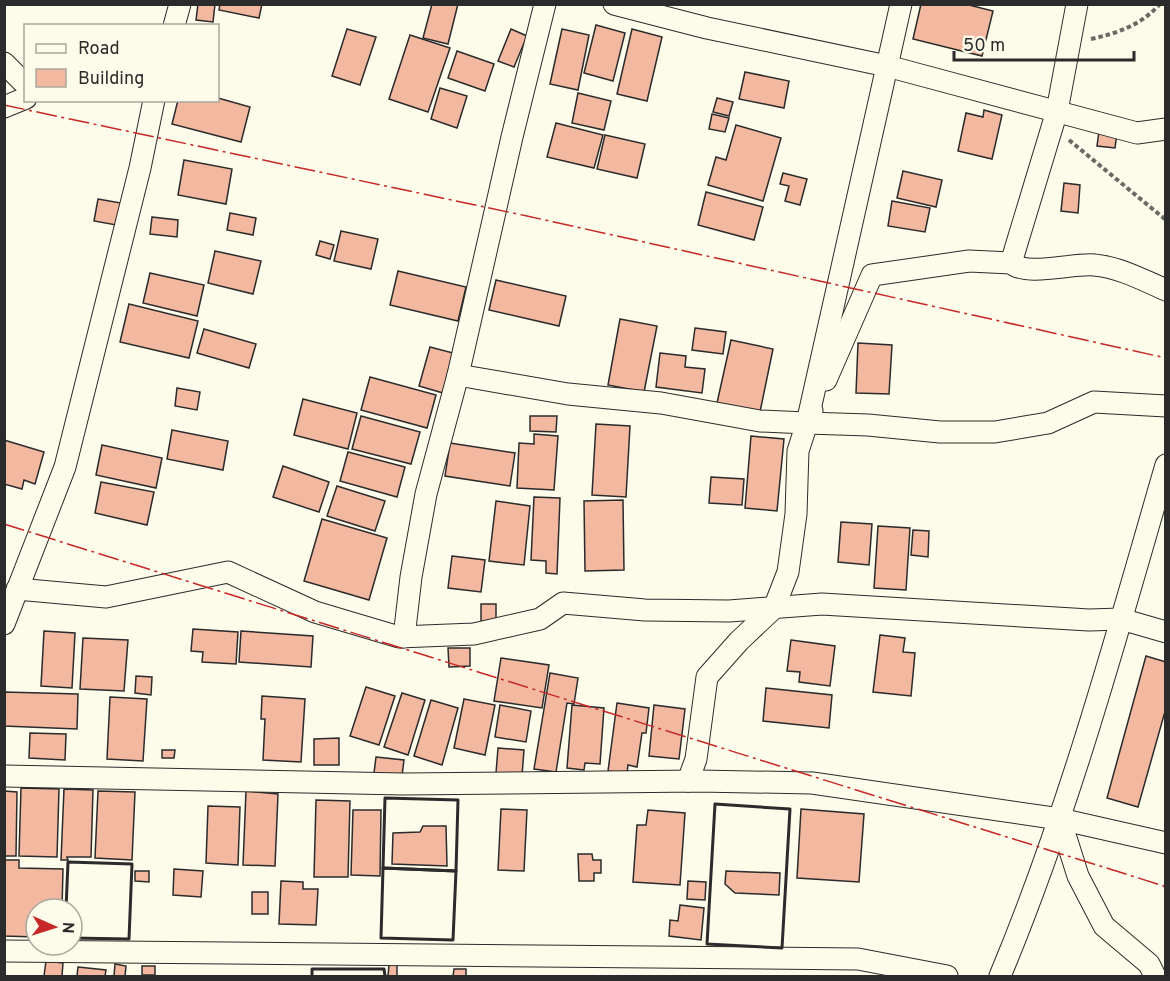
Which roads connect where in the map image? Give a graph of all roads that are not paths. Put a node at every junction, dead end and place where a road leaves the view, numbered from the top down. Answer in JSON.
{"nodes":[{"id":1,"x":180,"y":4,"type":"edge"},
{"id":2,"x":545,"y":4,"type":"edge"},
{"id":3,"x":614,"y":4,"type":"edge"},
{"id":4,"x":901,"y":4,"type":"edge"},
{"id":5,"x":1077,"y":4,"type":"edge"},
{"id":6,"x":175,"y":24,"type":"edge"},
{"id":7,"x":4,"y":63,"type":"edge"},
{"id":8,"x":886,"y":66,"type":"junction"},
{"id":9,"x":24,"y":83,"type":"edge"},
{"id":10,"x":24,"y":99,"type":"edge"},
{"id":11,"x":154,"y":102,"type":"edge"},
{"id":12,"x":4,"y":107,"type":"edge"},
{"id":13,"x":1057,"y":111,"type":"junction"},
{"id":14,"x":1166,"y":129,"type":"edge"},
{"id":15,"x":1011,"y":263,"type":"junction"},
{"id":16,"x":1166,"y":290,"type":"edge"},
{"id":17,"x":458,"y":375,"type":"junction"},
{"id":18,"x":1166,"y":406,"type":"edge"},
{"id":19,"x":807,"y":423,"type":"junction"},
{"id":20,"x":1165,"y":466,"type":"edge"},
{"id":21,"x":17,"y":589,"type":"junction"},
{"id":22,"x":774,"y":608,"type":"junction"},
{"id":23,"x":1121,"y":619,"type":"junction"},
{"id":24,"x":4,"y":624,"type":"edge"},
{"id":25,"x":1166,"y":632,"type":"edge"},
{"id":26,"x":404,"y":637,"type":"junction"},
{"id":27,"x":4,"y":776,"type":"edge"},
{"id":28,"x":688,"y":781,"type":"junction"},
{"id":29,"x":1060,"y":819,"type":"junction"},
{"id":30,"x":1166,"y":843,"type":"edge"},
{"id":31,"x":4,"y":951,"type":"edge"},
{"id":32,"x":947,"y":976,"type":"edge"},
{"id":33,"x":1000,"y":976,"type":"edge"},
{"id":34,"x":1155,"y":976,"type":"edge"}],
"edges":[{"from":1,"to":6,"type":"street"},
{"from":2,"to":17,"type":"street"},
{"from":3,"to":8,"type":"street"},
{"from":4,"to":8,"type":"street"},
{"from":5,"to":13,"type":"street"},
{"from":7,"to":9,"type":"street"},
{"from":8,"to":13,"type":"street"},
{"from":8,"to":19,"type":"street"},
{"from":10,"to":12,"type":"street"},
{"from":11,"to":21,"type":"street"},
{"from":13,"to":14,"type":"street"},
{"from":13,"to":15,"type":"street"},
{"from":15,"to":16,"type":"street"},
{"from":15,"to":19,"type":"street"},
{"from":17,"to":19,"type":"street"},
{"from":17,"to":26,"type":"street"},
{"from":18,"to":19,"type":"street"},
{"from":19,"to":22,"type":"street"},
{"from":20,"to":23,"type":"street"},
{"from":21,"to":24,"type":"street"},
{"from":21,"to":26,"type":"street"},
{"from":22,"to":23,"type":"street"},
{"from":22,"to":26,"type":"street"},
{"from":22,"to":28,"type":"street"},
{"from":23,"to":25,"type":"street"},
{"from":23,"to":29,"type":"street"},
{"from":27,"to":28,"type":"street"},
{"from":28,"to":29,"type":"street"},
{"from":29,"to":30,"type":"street"},
{"from":29,"to":33,"type":"street"},
{"from":29,"to":34,"type":"street"},
{"from":31,"to":32,"type":"street"}]}
